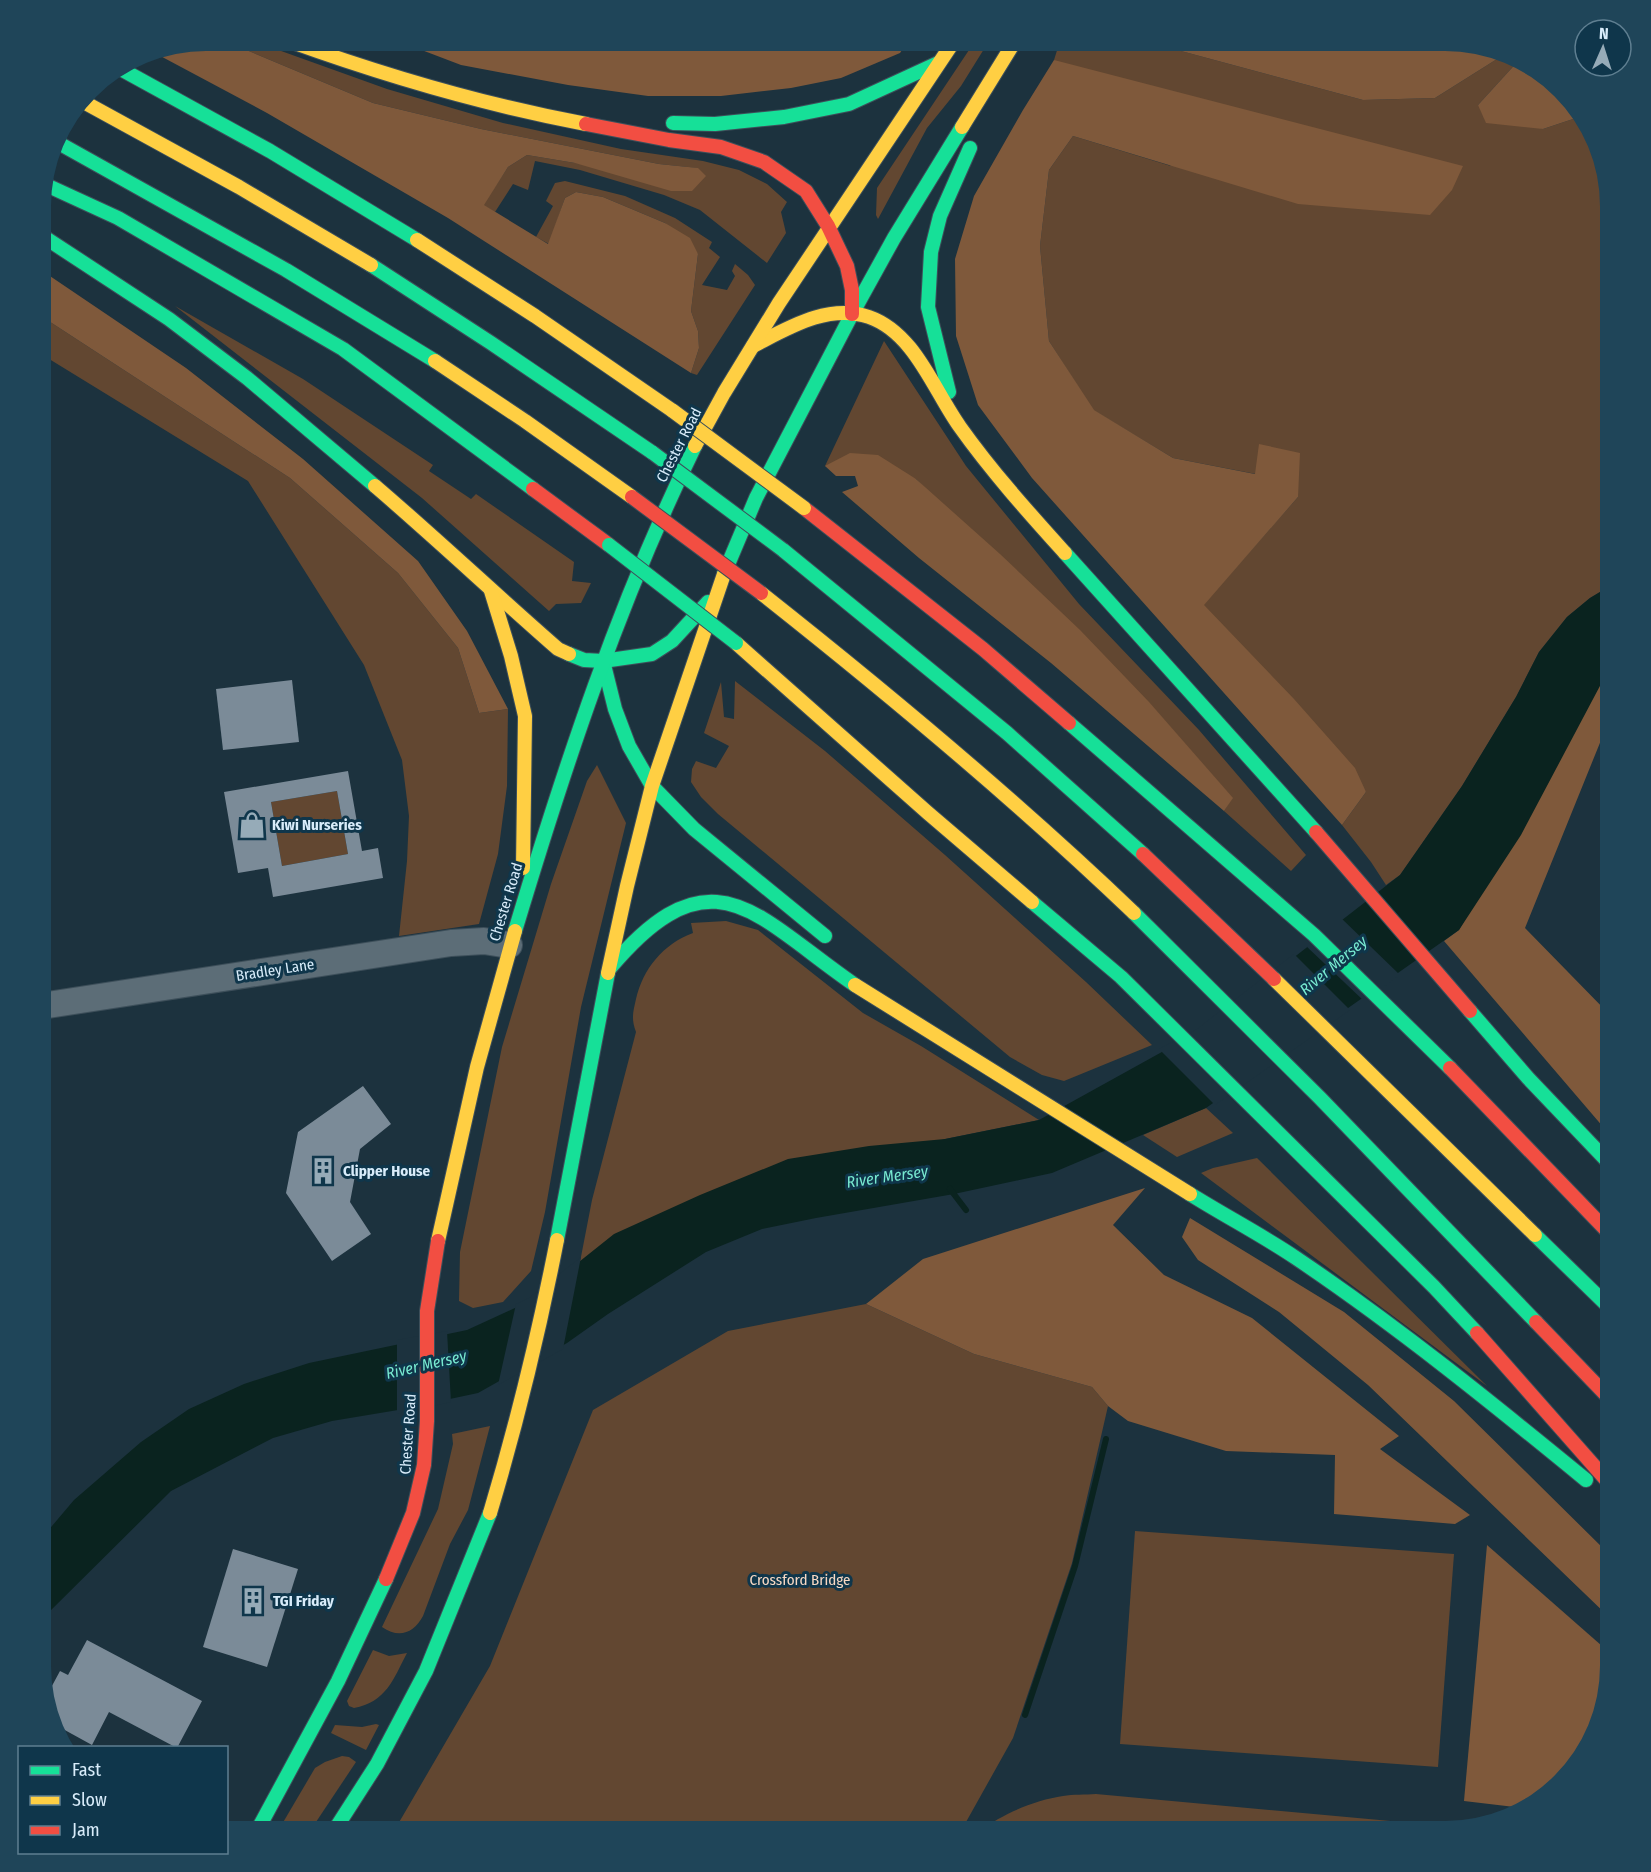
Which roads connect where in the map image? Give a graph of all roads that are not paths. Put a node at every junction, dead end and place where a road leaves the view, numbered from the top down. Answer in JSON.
{"nodes":[{"id":1,"x":317,"y":51,"type":"edge"},
{"id":2,"x":947,"y":51,"type":"edge"},
{"id":3,"x":1009,"y":51,"type":"edge"},
{"id":4,"x":1017,"y":51,"type":"edge"},
{"id":5,"x":939,"y":62,"type":"junction"},
{"id":6,"x":128,"y":72,"type":"edge"},
{"id":7,"x":440,"y":90,"type":"junction"},
{"id":8,"x":89,"y":105,"type":"edge"},
{"id":9,"x":986,"y":116,"type":"dead end"},
{"id":10,"x":975,"y":137,"type":"dead end"},
{"id":11,"x":64,"y":146,"type":"edge"},
{"id":12,"x":52,"y":188,"type":"edge"},
{"id":13,"x":828,"y":226,"type":"junction"},
{"id":14,"x":51,"y":242,"type":"edge"},
{"id":15,"x":852,"y":314,"type":"junction"},
{"id":16,"x":753,"y":346,"type":"junction"},
{"id":17,"x":960,"y":427,"type":"junction"},
{"id":18,"x":491,"y":591,"type":"junction"},
{"id":19,"x":717,"y":592,"type":"junction"},
{"id":20,"x":603,"y":661,"type":"junction"},
{"id":21,"x":652,"y":786,"type":"junction"},
{"id":22,"x":521,"y":906,"type":"junction"},
{"id":23,"x":510,"y":945,"type":"junction"},
{"id":24,"x":837,"y":945,"type":"dead end"},
{"id":25,"x":609,"y":969,"type":"junction"},
{"id":26,"x":899,"y":996,"type":"dead end"},
{"id":27,"x":51,"y":1004,"type":"edge"},
{"id":28,"x":970,"y":1055,"type":"junction"},
{"id":29,"x":1528,"y":1078,"type":"junction"},
{"id":30,"x":1600,"y":1153,"type":"edge"},
{"id":31,"x":1592,"y":1165,"type":"dead end"},
{"id":32,"x":1600,"y":1223,"type":"edge"},
{"id":33,"x":1600,"y":1297,"type":"edge"},
{"id":34,"x":1600,"y":1388,"type":"edge"},
{"id":35,"x":1600,"y":1471,"type":"edge"},
{"id":36,"x":1600,"y":1491,"type":"edge"},
{"id":37,"x":263,"y":1821,"type":"edge"},
{"id":38,"x":341,"y":1821,"type":"edge"}],
"edges":[{"from":1,"to":7,"type":"highway"},
{"from":2,"to":5,"type":"highway","name":"Chester Road"},
{"from":3,"to":15,"type":"highway"},
{"from":4,"to":9,"type":"highway"},
{"from":5,"to":7,"type":"highway"},
{"from":5,"to":13,"type":"highway","name":"Chester Road"},
{"from":6,"to":32,"type":"highway","bridge":true},
{"from":7,"to":13,"type":"highway"},
{"from":8,"to":33,"type":"highway","bridge":true},
{"from":10,"to":17,"type":"highway"},
{"from":11,"to":34,"type":"highway","bridge":true},
{"from":12,"to":35,"type":"highway","bridge":true},
{"from":13,"to":15,"type":"highway"},
{"from":13,"to":16,"type":"highway","name":"Chester Road"},
{"from":14,"to":18,"type":"highway"},
{"from":15,"to":16,"type":"highway"},
{"from":15,"to":17,"type":"highway"},
{"from":15,"to":19,"type":"highway"},
{"from":16,"to":20,"type":"highway","name":"Chester Road"},
{"from":17,"to":29,"type":"highway"},
{"from":18,"to":20,"type":"highway"},
{"from":18,"to":22,"type":"highway"},
{"from":19,"to":20,"type":"highway"},
{"from":19,"to":21,"type":"highway"},
{"from":20,"to":21,"type":"highway"},
{"from":20,"to":22,"type":"highway","name":"Chester Road"},
{"from":21,"to":24,"type":"highway"},
{"from":21,"to":25,"type":"highway"},
{"from":22,"to":23,"type":"highway","name":"Chester Road"},
{"from":23,"to":27,"type":"street","name":"Bradley Lane"},
{"from":23,"to":37,"type":"highway","name":"Chester Road"},
{"from":25,"to":28,"type":"highway"},
{"from":25,"to":38,"type":"highway"},
{"from":26,"to":28,"type":"highway"},
{"from":28,"to":36,"type":"highway"},
{"from":29,"to":30,"type":"highway"},
{"from":29,"to":31,"type":"highway"}]}
